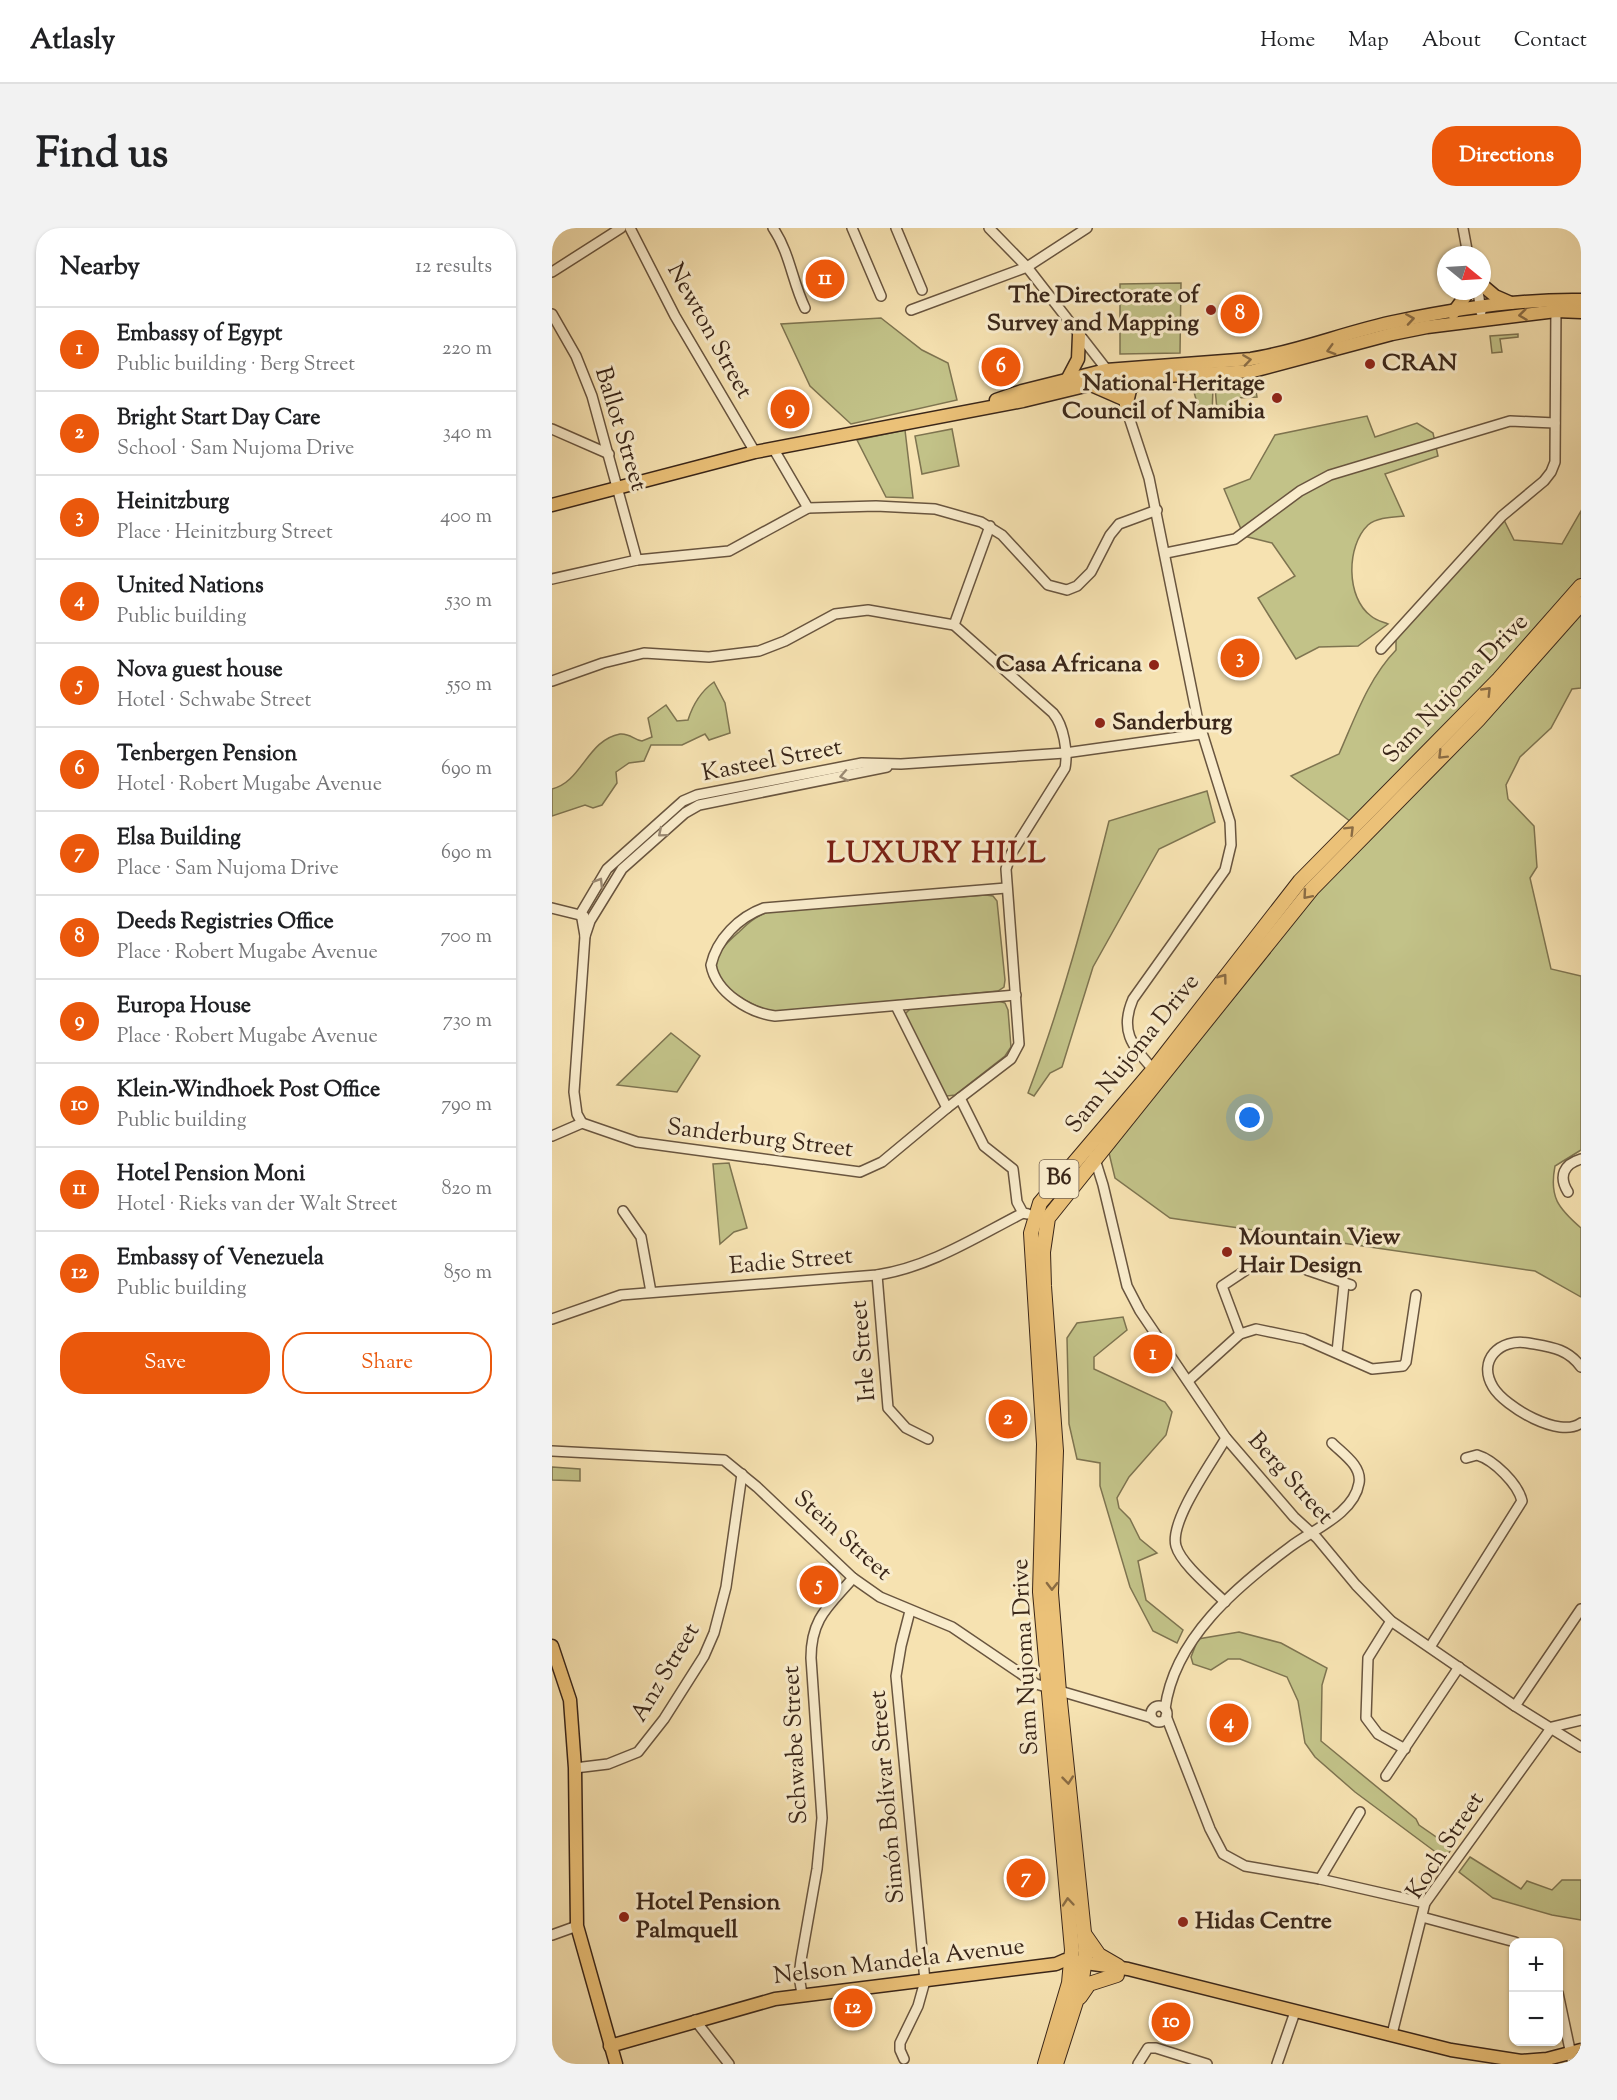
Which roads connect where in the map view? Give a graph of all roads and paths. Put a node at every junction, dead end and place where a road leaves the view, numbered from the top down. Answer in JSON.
{"nodes":[{"id":1,"x":621,"y":228,"type":"edge"},
{"id":2,"x":630,"y":228,"type":"edge"},
{"id":3,"x":773,"y":228,"type":"edge"},
{"id":4,"x":852,"y":228,"type":"edge"},
{"id":5,"x":896,"y":228,"type":"edge"},
{"id":6,"x":989,"y":228,"type":"edge"},
{"id":7,"x":1087,"y":228,"type":"edge"},
{"id":8,"x":1462,"y":228,"type":"edge"},
{"id":9,"x":1466,"y":246,"type":"edge"},
{"id":10,"x":1027,"y":267,"type":"junction"},
{"id":11,"x":552,"y":272,"type":"edge"},
{"id":12,"x":922,"y":290,"type":"dead end"},
{"id":13,"x":1491,"y":293,"type":"edge"},
{"id":14,"x":881,"y":296,"type":"dead end"},
{"id":15,"x":1465,"y":300,"type":"edge"},
{"id":16,"x":1473,"y":300,"type":"edge"},
{"id":17,"x":1478,"y":300,"type":"edge"},
{"id":18,"x":1581,"y":300,"type":"edge"},
{"id":19,"x":1515,"y":304,"type":"junction"},
{"id":20,"x":1556,"y":305,"type":"junction"},
{"id":21,"x":805,"y":308,"type":"dead end"},
{"id":22,"x":911,"y":310,"type":"dead end"},
{"id":23,"x":1581,"y":312,"type":"edge"},
{"id":24,"x":1453,"y":313,"type":"junction"},
{"id":25,"x":552,"y":314,"type":"edge"},
{"id":26,"x":1478,"y":314,"type":"junction"},
{"id":27,"x":1079,"y":335,"type":"junction"},
{"id":28,"x":1110,"y":374,"type":"junction"},
{"id":29,"x":1140,"y":377,"type":"junction"},
{"id":30,"x":1068,"y":378,"type":"junction"},
{"id":31,"x":1090,"y":385,"type":"junction"},
{"id":32,"x":1124,"y":403,"type":"junction"},
{"id":33,"x":984,"y":406,"type":"junction"},
{"id":34,"x":1555,"y":423,"type":"junction"},
{"id":35,"x":552,"y":429,"type":"edge"},
{"id":36,"x":773,"y":448,"type":"junction"},
{"id":37,"x":755,"y":452,"type":"junction"},
{"id":38,"x":609,"y":454,"type":"junction"},
{"id":39,"x":619,"y":488,"type":"junction"},
{"id":40,"x":552,"y":505,"type":"edge"},
{"id":41,"x":808,"y":508,"type":"junction"},
{"id":42,"x":1157,"y":510,"type":"junction"},
{"id":43,"x":990,"y":526,"type":"junction"},
{"id":44,"x":1166,"y":553,"type":"junction"},
{"id":45,"x":637,"y":560,"type":"junction"},
{"id":46,"x":552,"y":579,"type":"edge"},
{"id":47,"x":1581,"y":586,"type":"edge"},
{"id":48,"x":1581,"y":604,"type":"edge"},
{"id":49,"x":954,"y":626,"type":"junction"},
{"id":50,"x":1381,"y":649,"type":"dead end"},
{"id":51,"x":552,"y":681,"type":"edge"},
{"id":52,"x":1202,"y":734,"type":"junction"},
{"id":53,"x":1065,"y":753,"type":"junction"},
{"id":54,"x":901,"y":764,"type":"junction"},
{"id":55,"x":1006,"y":888,"type":"junction"},
{"id":56,"x":552,"y":908,"type":"edge"},
{"id":57,"x":581,"y":913,"type":"junction"},
{"id":58,"x":590,"y":921,"type":"junction"},
{"id":59,"x":585,"y":936,"type":"junction"},
{"id":60,"x":1016,"y":995,"type":"junction"},
{"id":61,"x":896,"y":1006,"type":"junction"},
{"id":62,"x":1156,"y":1073,"type":"junction"},
{"id":63,"x":960,"y":1098,"type":"junction"},
{"id":64,"x":947,"y":1108,"type":"junction"},
{"id":65,"x":582,"y":1123,"type":"junction"},
{"id":66,"x":552,"y":1136,"type":"edge"},
{"id":67,"x":1092,"y":1152,"type":"junction"},
{"id":68,"x":1581,"y":1159,"type":"edge"},
{"id":69,"x":1568,"y":1192,"type":"dead end"},
{"id":70,"x":623,"y":1211,"type":"dead end"},
{"id":71,"x":1035,"y":1215,"type":"junction"},
{"id":72,"x":1246,"y":1270,"type":"dead end"},
{"id":73,"x":1307,"y":1270,"type":"dead end"},
{"id":74,"x":877,"y":1275,"type":"junction"},
{"id":75,"x":651,"y":1292,"type":"junction"},
{"id":76,"x":1416,"y":1295,"type":"dead end"},
{"id":77,"x":552,"y":1319,"type":"edge"},
{"id":78,"x":1240,"y":1334,"type":"junction"},
{"id":79,"x":1337,"y":1352,"type":"junction"},
{"id":80,"x":1581,"y":1367,"type":"edge"},
{"id":81,"x":1188,"y":1382,"type":"junction"},
{"id":82,"x":1581,"y":1423,"type":"edge"},
{"id":83,"x":928,"y":1438,"type":"dead end"},
{"id":84,"x":1226,"y":1438,"type":"junction"},
{"id":85,"x":1332,"y":1443,"type":"dead end"},
{"id":86,"x":552,"y":1451,"type":"edge"},
{"id":87,"x":1466,"y":1458,"type":"dead end"},
{"id":88,"x":742,"y":1474,"type":"junction"},
{"id":89,"x":1311,"y":1532,"type":"junction"},
{"id":90,"x":853,"y":1578,"type":"junction"},
{"id":91,"x":1225,"y":1602,"type":"junction"},
{"id":92,"x":1581,"y":1609,"type":"edge"},
{"id":93,"x":910,"y":1611,"type":"junction"},
{"id":94,"x":1392,"y":1621,"type":"junction"},
{"id":95,"x":552,"y":1646,"type":"edge"},
{"id":96,"x":1430,"y":1647,"type":"junction"},
{"id":97,"x":1459,"y":1667,"type":"junction"},
{"id":98,"x":1053,"y":1690,"type":"junction"},
{"id":99,"x":1515,"y":1706,"type":"junction"},
{"id":100,"x":1131,"y":1712,"type":"junction"},
{"id":101,"x":1161,"y":1712,"type":"junction"},
{"id":102,"x":1581,"y":1720,"type":"edge"},
{"id":103,"x":1552,"y":1727,"type":"junction"},
{"id":104,"x":1581,"y":1747,"type":"edge"},
{"id":105,"x":1405,"y":1749,"type":"junction"},
{"id":106,"x":575,"y":1768,"type":"junction"},
{"id":107,"x":1386,"y":1776,"type":"dead end"},
{"id":108,"x":1360,"y":1812,"type":"dead end"},
{"id":109,"x":1320,"y":1879,"type":"junction"},
{"id":110,"x":1425,"y":1903,"type":"junction"},
{"id":111,"x":1422,"y":1917,"type":"junction"},
{"id":112,"x":577,"y":1926,"type":"junction"},
{"id":113,"x":1084,"y":1933,"type":"junction"},
{"id":114,"x":552,"y":1935,"type":"edge"},
{"id":115,"x":1509,"y":1940,"type":"edge"},
{"id":116,"x":1078,"y":1965,"type":"junction"},
{"id":117,"x":1118,"y":1970,"type":"junction"},
{"id":118,"x":925,"y":1981,"type":"junction"},
{"id":119,"x":802,"y":1994,"type":"junction"},
{"id":120,"x":1074,"y":2006,"type":"junction"},
{"id":121,"x":1563,"y":2010,"type":"edge"},
{"id":122,"x":1291,"y":2011,"type":"junction"},
{"id":123,"x":695,"y":2020,"type":"junction"},
{"id":124,"x":1392,"y":2034,"type":"junction"},
{"id":125,"x":610,"y":2046,"type":"junction"},
{"id":126,"x":1451,"y":2050,"type":"junction"},
{"id":127,"x":1576,"y":2056,"type":"edge"},
{"id":128,"x":904,"y":2059,"type":"dead end"},
{"id":129,"x":616,"y":2064,"type":"edge"},
{"id":130,"x":729,"y":2064,"type":"edge"},
{"id":131,"x":1045,"y":2064,"type":"edge"},
{"id":132,"x":1056,"y":2064,"type":"edge"},
{"id":133,"x":1138,"y":2064,"type":"edge"},
{"id":134,"x":1207,"y":2064,"type":"edge"},
{"id":135,"x":1277,"y":2064,"type":"edge"},
{"id":136,"x":1500,"y":2064,"type":"edge"},
{"id":137,"x":1552,"y":2064,"type":"edge"}],
"edges":[{"from":1,"to":11,"type":"street"},
{"from":2,"to":37,"type":"street","name":"Newton Street"},
{"from":3,"to":21,"type":"street"},
{"from":4,"to":14,"type":"street"},
{"from":5,"to":12,"type":"street"},
{"from":6,"to":10,"type":"street"},
{"from":7,"to":10,"type":"street"},
{"from":8,"to":9,"type":"street"},
{"from":10,"to":22,"type":"street"},
{"from":10,"to":27,"type":"street"},
{"from":13,"to":19,"type":"main road"},
{"from":15,"to":24,"type":"main road"},
{"from":16,"to":26,"type":"street"},
{"from":17,"to":26,"type":"street"},
{"from":18,"to":20,"type":"main road"},
{"from":19,"to":20,"type":"main road"},
{"from":19,"to":26,"type":"main road"},
{"from":20,"to":23,"type":"main road"},
{"from":20,"to":26,"type":"main road","one_way":true},
{"from":20,"to":34,"type":"street"},
{"from":24,"to":26,"type":"main road"},
{"from":28,"to":24,"type":"main road","one_way":true},
{"from":25,"to":38,"type":"street","name":"Ballot Street"},
{"from":26,"to":29,"type":"main road","one_way":true},
{"from":27,"to":28,"type":"street"},
{"from":27,"to":30,"type":"main road"},
{"from":28,"to":29,"type":"main road"},
{"from":28,"to":30,"type":"main road"},
{"from":28,"to":31,"type":"main road"},
{"from":28,"to":32,"type":"street"},
{"from":29,"to":32,"type":"main road"},
{"from":30,"to":33,"type":"main road"},
{"from":31,"to":32,"type":"main road"},
{"from":31,"to":33,"type":"main road"},
{"from":32,"to":42,"type":"street"},
{"from":33,"to":36,"type":"main road"},
{"from":34,"to":44,"type":"street"},
{"from":34,"to":50,"type":"street"},
{"from":35,"to":38,"type":"street"},
{"from":36,"to":37,"type":"main road"},
{"from":36,"to":41,"type":"street"},
{"from":37,"to":39,"type":"main road"},
{"from":38,"to":39,"type":"street","name":"Ballot Street"},
{"from":39,"to":40,"type":"main road"},
{"from":39,"to":45,"type":"street","name":"Ballot Street"},
{"from":41,"to":43,"type":"street"},
{"from":41,"to":45,"type":"street"},
{"from":42,"to":43,"type":"street"},
{"from":42,"to":44,"type":"street"},
{"from":43,"to":49,"type":"street"},
{"from":44,"to":52,"type":"street"},
{"from":45,"to":46,"type":"street"},
{"from":62,"to":47,"type":"highway","name":"Sam Nujoma Drive","number":"B6","one_way":true},
{"from":48,"to":62,"type":"highway","name":"Sam Nujoma Drive","number":"B6","one_way":true},
{"from":49,"to":51,"type":"street"},
{"from":49,"to":53,"type":"street"},
{"from":52,"to":53,"type":"street","name":"Kasteel Street"},
{"from":52,"to":62,"type":"street"},
{"from":53,"to":54,"type":"street","name":"Kasteel Street"},
{"from":53,"to":55,"type":"street"},
{"from":57,"to":54,"type":"street","name":"Kasteel Street","one_way":true},
{"from":54,"to":58,"type":"street","name":"Kasteel Street","one_way":true},
{"from":55,"to":60,"type":"street"},
{"from":55,"to":61,"type":"street"},
{"from":56,"to":57,"type":"street"},
{"from":57,"to":58,"type":"street"},
{"from":57,"to":59,"type":"street","name":"Kasteel Street"},
{"from":58,"to":59,"type":"street","name":"Kasteel Street"},
{"from":59,"to":65,"type":"street","name":"Kasteel Street"},
{"from":60,"to":61,"type":"street"},
{"from":60,"to":63,"type":"street","name":"Sanderburg Street"},
{"from":61,"to":64,"type":"street"},
{"from":62,"to":67,"type":"highway","name":"Sam Nujoma Drive","number":"B6"},
{"from":63,"to":64,"type":"street","name":"Sanderburg Street"},
{"from":63,"to":71,"type":"street"},
{"from":64,"to":65,"type":"street","name":"Sanderburg Street"},
{"from":65,"to":66,"type":"street"},
{"from":67,"to":71,"type":"highway","name":"Sam Nujoma Drive","number":"B6"},
{"from":67,"to":81,"type":"street","name":"Berg Street"},
{"from":68,"to":69,"type":"street"},
{"from":70,"to":75,"type":"street"},
{"from":71,"to":74,"type":"street","name":"Eadie Street"},
{"from":71,"to":98,"type":"highway","name":"Sam Nujoma Drive","number":"B6"},
{"from":72,"to":78,"type":"street"},
{"from":73,"to":79,"type":"street"},
{"from":74,"to":75,"type":"street","name":"Eadie Street"},
{"from":74,"to":83,"type":"street","name":"Irle Street"},
{"from":75,"to":77,"type":"street","name":"Eadie Street"},
{"from":76,"to":79,"type":"street"},
{"from":78,"to":79,"type":"street"},
{"from":78,"to":81,"type":"street"},
{"from":80,"to":82,"type":"street"},
{"from":81,"to":84,"type":"street","name":"Berg Street"},
{"from":84,"to":89,"type":"street","name":"Berg Street"},
{"from":84,"to":91,"type":"street"},
{"from":85,"to":89,"type":"street"},
{"from":86,"to":88,"type":"street","name":"Stein Street"},
{"from":87,"to":96,"type":"street"},
{"from":88,"to":90,"type":"street","name":"Stein Street"},
{"from":88,"to":106,"type":"street","name":"Anz Street"},
{"from":89,"to":91,"type":"street"},
{"from":89,"to":94,"type":"street","name":"Berg Street"},
{"from":90,"to":93,"type":"street","name":"Stein Street"},
{"from":90,"to":119,"type":"street","name":"Schwabe Street"},
{"from":91,"to":101,"type":"street"},
{"from":92,"to":99,"type":"street"},
{"from":93,"to":98,"type":"street","name":"Stein Street"},
{"from":93,"to":118,"type":"street","name":"Simón Bolívar Street"},
{"from":94,"to":96,"type":"street","name":"Berg Street"},
{"from":94,"to":105,"type":"street"},
{"from":95,"to":106,"type":"main road"},
{"from":96,"to":97,"type":"street","name":"Berg Street"},
{"from":97,"to":99,"type":"street","name":"Berg Street"},
{"from":97,"to":105,"type":"street"},
{"from":98,"to":100,"type":"street","name":"Stein Street"},
{"from":98,"to":113,"type":"highway","name":"Sam Nujoma Drive","number":"B6","one_way":true},
{"from":116,"to":98,"type":"highway","name":"Sam Nujoma Drive","number":"B6","one_way":true},
{"from":99,"to":103,"type":"street","name":"Berg Street"},
{"from":100,"to":101,"type":"street","name":"Stein Street"},
{"from":100,"to":101,"type":"street","name":"Stein Street"},
{"from":101,"to":109,"type":"street"},
{"from":102,"to":103,"type":"street"},
{"from":103,"to":104,"type":"street","name":"Berg Street"},
{"from":103,"to":110,"type":"street","name":"Koch Street"},
{"from":105,"to":107,"type":"street"},
{"from":106,"to":112,"type":"main road"},
{"from":108,"to":109,"type":"street"},
{"from":109,"to":110,"type":"street"},
{"from":110,"to":111,"type":"street","name":"Koch Street"},
{"from":111,"to":115,"type":"street"},
{"from":111,"to":124,"type":"street","name":"Koch Street"},
{"from":112,"to":114,"type":"street"},
{"from":112,"to":125,"type":"main road"},
{"from":113,"to":116,"type":"highway","name":"Sam Nujoma Drive","number":"B6"},
{"from":113,"to":117,"type":"highway"},
{"from":116,"to":117,"type":"main road","name":"Nelson Mandela Avenue"},
{"from":116,"to":118,"type":"main road","name":"Nelson Mandela Avenue"},
{"from":116,"to":120,"type":"highway","name":"Sam Nujoma Drive","number":"B6"},
{"from":116,"to":131,"type":"highway","name":"Sam Nujoma Drive","number":"B6"},
{"from":117,"to":120,"type":"highway"},
{"from":117,"to":122,"type":"main road","name":"Nelson Mandela Avenue"},
{"from":118,"to":119,"type":"main road","name":"Nelson Mandela Avenue"},
{"from":118,"to":128,"type":"street"},
{"from":119,"to":123,"type":"main road","name":"Nelson Mandela Avenue"},
{"from":120,"to":132,"type":"highway","name":"Sam Nujoma Drive","number":"B6"},
{"from":121,"to":127,"type":"street"},
{"from":122,"to":124,"type":"main road","name":"Nelson Mandela Avenue"},
{"from":122,"to":135,"type":"street"},
{"from":123,"to":125,"type":"main road","name":"Nelson Mandela Avenue"},
{"from":123,"to":130,"type":"street"},
{"from":124,"to":126,"type":"main road","name":"Nelson Mandela Avenue"},
{"from":125,"to":129,"type":"main road"},
{"from":126,"to":127,"type":"main road","name":"Nelson Mandela Avenue"},
{"from":126,"to":136,"type":"main road","name":"Nelson Mandela Avenue"},
{"from":127,"to":137,"type":"main road"},
{"from":133,"to":134,"type":"street"}]}
